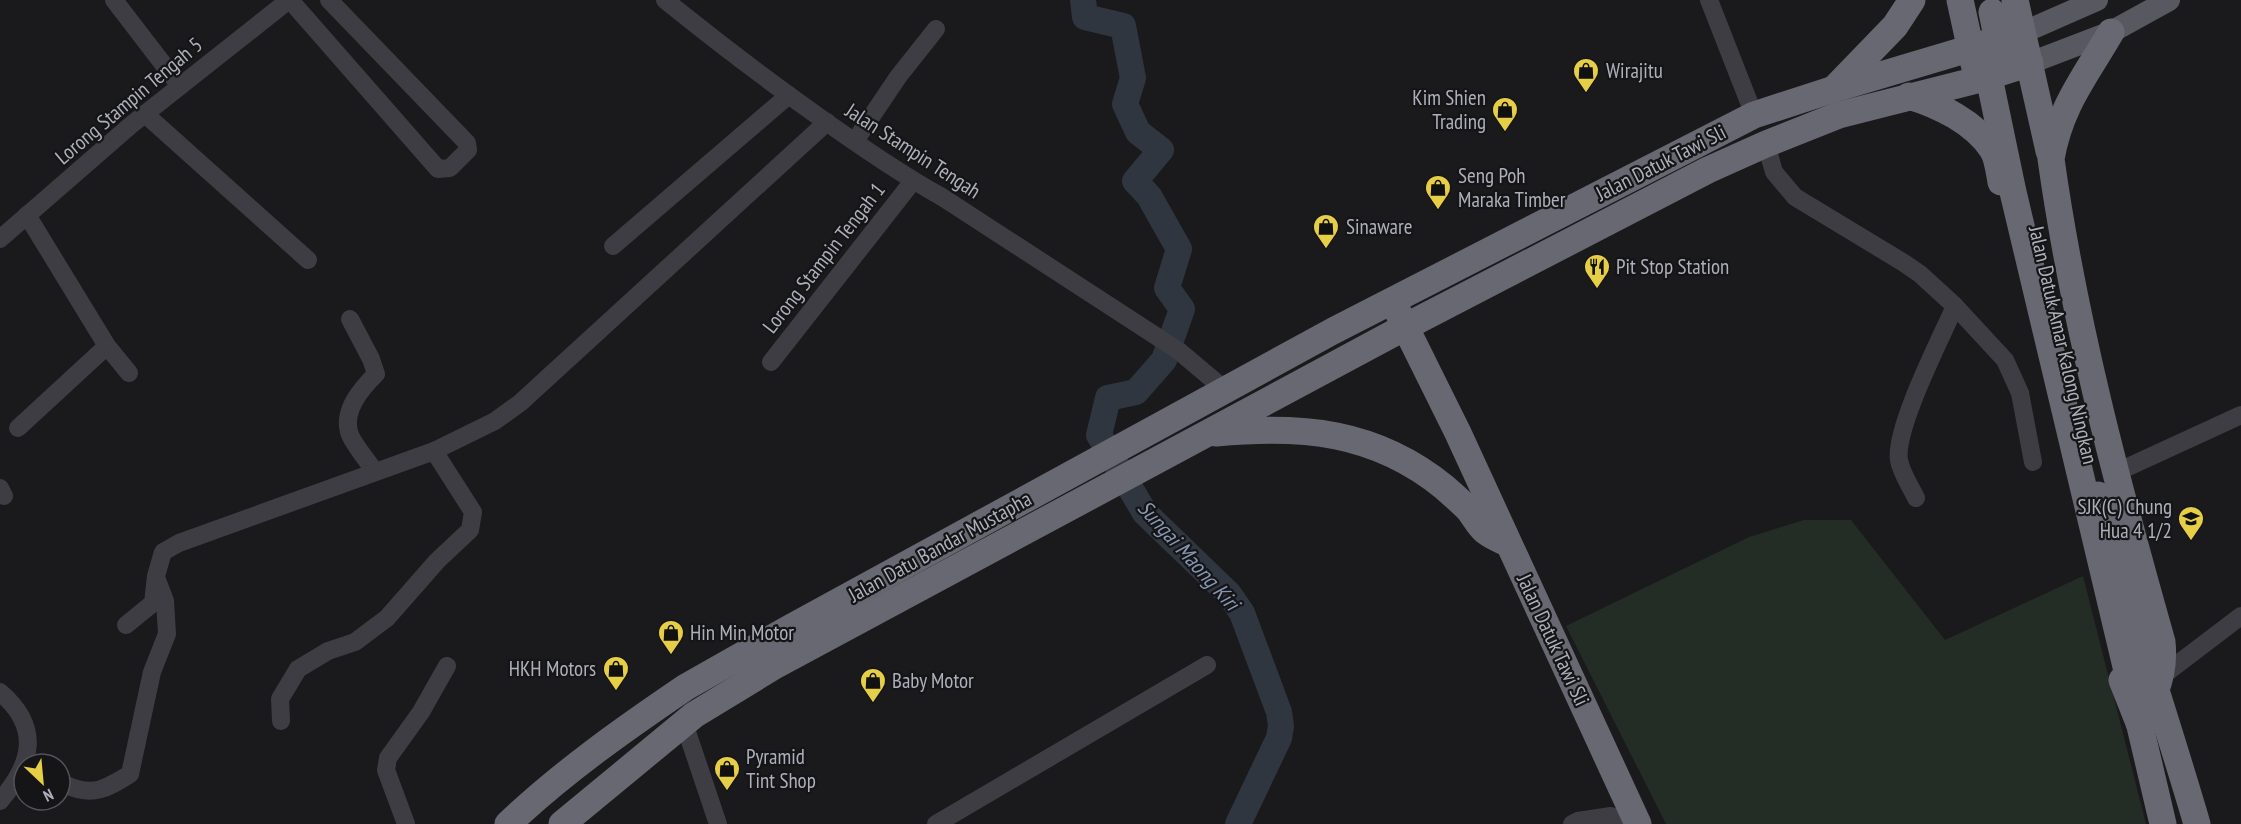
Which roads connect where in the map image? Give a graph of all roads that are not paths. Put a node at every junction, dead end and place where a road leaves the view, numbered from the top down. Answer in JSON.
{"nodes":[{"id":1,"x":114,"y":0,"type":"edge"},
{"id":2,"x":290,"y":0,"type":"edge"},
{"id":3,"x":329,"y":0,"type":"edge"},
{"id":4,"x":665,"y":0,"type":"edge"},
{"id":5,"x":1709,"y":0,"type":"edge"},
{"id":6,"x":1912,"y":0,"type":"edge"},
{"id":7,"x":1960,"y":0,"type":"edge"},
{"id":8,"x":1974,"y":0,"type":"edge"},
{"id":9,"x":1990,"y":0,"type":"edge"},
{"id":10,"x":2015,"y":0,"type":"edge"},
{"id":11,"x":2097,"y":0,"type":"edge"},
{"id":12,"x":2169,"y":0,"type":"edge"},
{"id":13,"x":936,"y":29,"type":"dead end"},
{"id":14,"x":2111,"y":32,"type":"junction"},
{"id":15,"x":2022,"y":33,"type":"junction"},
{"id":16,"x":1971,"y":48,"type":"junction"},
{"id":17,"x":2030,"y":63,"type":"junction"},
{"id":18,"x":1977,"y":80,"type":"junction"},
{"id":19,"x":180,"y":86,"type":"junction"},
{"id":20,"x":1834,"y":89,"type":"junction"},
{"id":21,"x":789,"y":95,"type":"junction"},
{"id":22,"x":1909,"y":96,"type":"junction"},
{"id":23,"x":145,"y":114,"type":"junction"},
{"id":24,"x":1754,"y":116,"type":"junction"},
{"id":25,"x":827,"y":122,"type":"junction"},
{"id":26,"x":855,"y":141,"type":"junction"},
{"id":27,"x":1766,"y":144,"type":"junction"},
{"id":28,"x":1994,"y":150,"type":"junction"},
{"id":29,"x":2051,"y":159,"type":"junction"},
{"id":30,"x":914,"y":181,"type":"junction"},
{"id":31,"x":27,"y":215,"type":"junction"},
{"id":32,"x":0,"y":239,"type":"edge"},
{"id":33,"x":613,"y":246,"type":"dead end"},
{"id":34,"x":308,"y":260,"type":"dead end"},
{"id":35,"x":1392,"y":300,"type":"junction"},
{"id":36,"x":1956,"y":306,"type":"junction"},
{"id":37,"x":350,"y":319,"type":"dead end"},
{"id":38,"x":1405,"y":327,"type":"junction"},
{"id":39,"x":1333,"y":331,"type":"junction"},
{"id":40,"x":107,"y":346,"type":"junction"},
{"id":41,"x":1363,"y":349,"type":"junction"},
{"id":42,"x":771,"y":362,"type":"dead end"},
{"id":43,"x":129,"y":373,"type":"dead end"},
{"id":44,"x":1224,"y":390,"type":"junction"},
{"id":45,"x":2241,"y":415,"type":"edge"},
{"id":46,"x":18,"y":428,"type":"dead end"},
{"id":47,"x":1203,"y":435,"type":"junction"},
{"id":48,"x":434,"y":451,"type":"junction"},
{"id":49,"x":2033,"y":462,"type":"dead end"},
{"id":50,"x":375,"y":472,"type":"junction"},
{"id":51,"x":2115,"y":473,"type":"junction"},
{"id":52,"x":1916,"y":498,"type":"dead end"},
{"id":53,"x":1508,"y":544,"type":"junction"},
{"id":54,"x":156,"y":576,"type":"junction"},
{"id":55,"x":2241,"y":616,"type":"edge"},
{"id":56,"x":126,"y":626,"type":"dead end"},
{"id":57,"x":1207,"y":665,"type":"dead end"},
{"id":58,"x":447,"y":666,"type":"dead end"},
{"id":59,"x":0,"y":692,"type":"edge"},
{"id":60,"x":2148,"y":698,"type":"junction"},
{"id":61,"x":281,"y":722,"type":"dead end"},
{"id":62,"x":684,"y":723,"type":"junction"},
{"id":63,"x":72,"y":788,"type":"edge"},
{"id":64,"x":0,"y":801,"type":"edge"},
{"id":65,"x":406,"y":824,"type":"edge"},
{"id":66,"x":508,"y":824,"type":"edge"},
{"id":67,"x":562,"y":824,"type":"edge"},
{"id":68,"x":718,"y":824,"type":"edge"},
{"id":69,"x":936,"y":824,"type":"edge"},
{"id":70,"x":1572,"y":824,"type":"edge"},
{"id":71,"x":1637,"y":824,"type":"edge"},
{"id":72,"x":2163,"y":824,"type":"edge"},
{"id":73,"x":2197,"y":824,"type":"edge"}],
"edges":[{"from":1,"to":19,"type":"street"},
{"from":2,"to":3,"type":"street"},
{"from":2,"to":19,"type":"street","name":"Lorong Stampin Tengah 5"},
{"from":4,"to":21,"type":"street","name":"Jalan Stampin Tengah"},
{"from":5,"to":24,"type":"street"},
{"from":6,"to":20,"type":"highway"},
{"from":7,"to":16,"type":"highway"},
{"from":8,"to":60,"type":"highway","name":"Jalan Datuk Amar Kalong Ningkan","bridge":true},
{"from":9,"to":60,"type":"highway","name":"Jalan Datuk Amar Kalong Ningkan","bridge":true},
{"from":10,"to":15,"type":"highway"},
{"from":11,"to":15,"type":"main road"},
{"from":12,"to":14,"type":"main road"},
{"from":13,"to":26,"type":"street"},
{"from":14,"to":17,"type":"main road"},
{"from":14,"to":29,"type":"highway"},
{"from":15,"to":16,"type":"highway","name":"Jalan Datuk Tawi Sli"},
{"from":15,"to":17,"type":"highway"},
{"from":16,"to":18,"type":"highway"},
{"from":16,"to":20,"type":"highway","name":"Jalan Datuk Tawi Sli"},
{"from":17,"to":18,"type":"highway","name":"Jalan Datuk Tawi Sli"},
{"from":17,"to":29,"type":"highway"},
{"from":18,"to":22,"type":"highway","name":"Jalan Datuk Tawi Sli"},
{"from":18,"to":28,"type":"highway"},
{"from":19,"to":23,"type":"street","name":"Lorong Stampin Tengah 5"},
{"from":20,"to":24,"type":"highway","name":"Jalan Datuk Tawi Sli"},
{"from":21,"to":25,"type":"street","name":"Jalan Stampin Tengah"},
{"from":21,"to":33,"type":"street"},
{"from":22,"to":27,"type":"highway","name":"Jalan Datuk Tawi Sli"},
{"from":22,"to":28,"type":"highway"},
{"from":23,"to":31,"type":"street","name":"Lorong Stampin Tengah 5"},
{"from":23,"to":34,"type":"street"},
{"from":24,"to":35,"type":"highway","name":"Jalan Datuk Tawi Sli"},
{"from":25,"to":26,"type":"street","name":"Jalan Stampin Tengah"},
{"from":25,"to":48,"type":"street"},
{"from":26,"to":30,"type":"street","name":"Jalan Stampin Tengah"},
{"from":27,"to":36,"type":"street"},
{"from":27,"to":38,"type":"highway","name":"Jalan Datuk Tawi Sli"},
{"from":28,"to":60,"type":"highway"},
{"from":29,"to":51,"type":"highway"},
{"from":30,"to":42,"type":"street","name":"Lorong Stampin Tengah 1"},
{"from":30,"to":44,"type":"street","name":"Jalan Stampin Tengah"},
{"from":31,"to":32,"type":"street","name":"Lorong Stampin Tengah 5"},
{"from":31,"to":40,"type":"street"},
{"from":35,"to":38,"type":"highway","name":"Jalan Datuk Tawi Sli"},
{"from":35,"to":39,"type":"highway","name":"Jalan Datu Bandar Mustapha"},
{"from":36,"to":49,"type":"street"},
{"from":36,"to":52,"type":"street"},
{"from":37,"to":50,"type":"street"},
{"from":38,"to":41,"type":"highway","name":"Jalan Datu Bandar Mustapha"},
{"from":38,"to":53,"type":"highway","name":"Jalan Datuk Tawi Sli"},
{"from":39,"to":41,"type":"highway"},
{"from":39,"to":44,"type":"highway","name":"Jalan Datu Bandar Mustapha"},
{"from":40,"to":43,"type":"street"},
{"from":40,"to":46,"type":"street"},
{"from":41,"to":47,"type":"highway","name":"Jalan Datu Bandar Mustapha"},
{"from":44,"to":66,"type":"highway","name":"Jalan Datu Bandar Mustapha"},
{"from":45,"to":51,"type":"street"},
{"from":47,"to":53,"type":"highway"},
{"from":47,"to":62,"type":"highway","name":"Jalan Datu Bandar Mustapha"},
{"from":48,"to":50,"type":"street"},
{"from":48,"to":61,"type":"street"},
{"from":50,"to":54,"type":"street"},
{"from":51,"to":60,"type":"highway"},
{"from":53,"to":71,"type":"highway","name":"Jalan Datuk Tawi Sli"},
{"from":54,"to":56,"type":"street"},
{"from":54,"to":63,"type":"street"},
{"from":55,"to":60,"type":"street"},
{"from":57,"to":69,"type":"street"},
{"from":58,"to":65,"type":"street"},
{"from":59,"to":64,"type":"street"},
{"from":60,"to":72,"type":"highway","name":"Jalan Datuk Amar Kalong Ningkan"},
{"from":60,"to":73,"type":"highway","name":"Jalan Datuk Amar Kalong Ningkan"},
{"from":62,"to":67,"type":"highway","name":"Jalan Datu Bandar Mustapha"},
{"from":62,"to":68,"type":"street"},
{"from":70,"to":71,"type":"street"}]}
